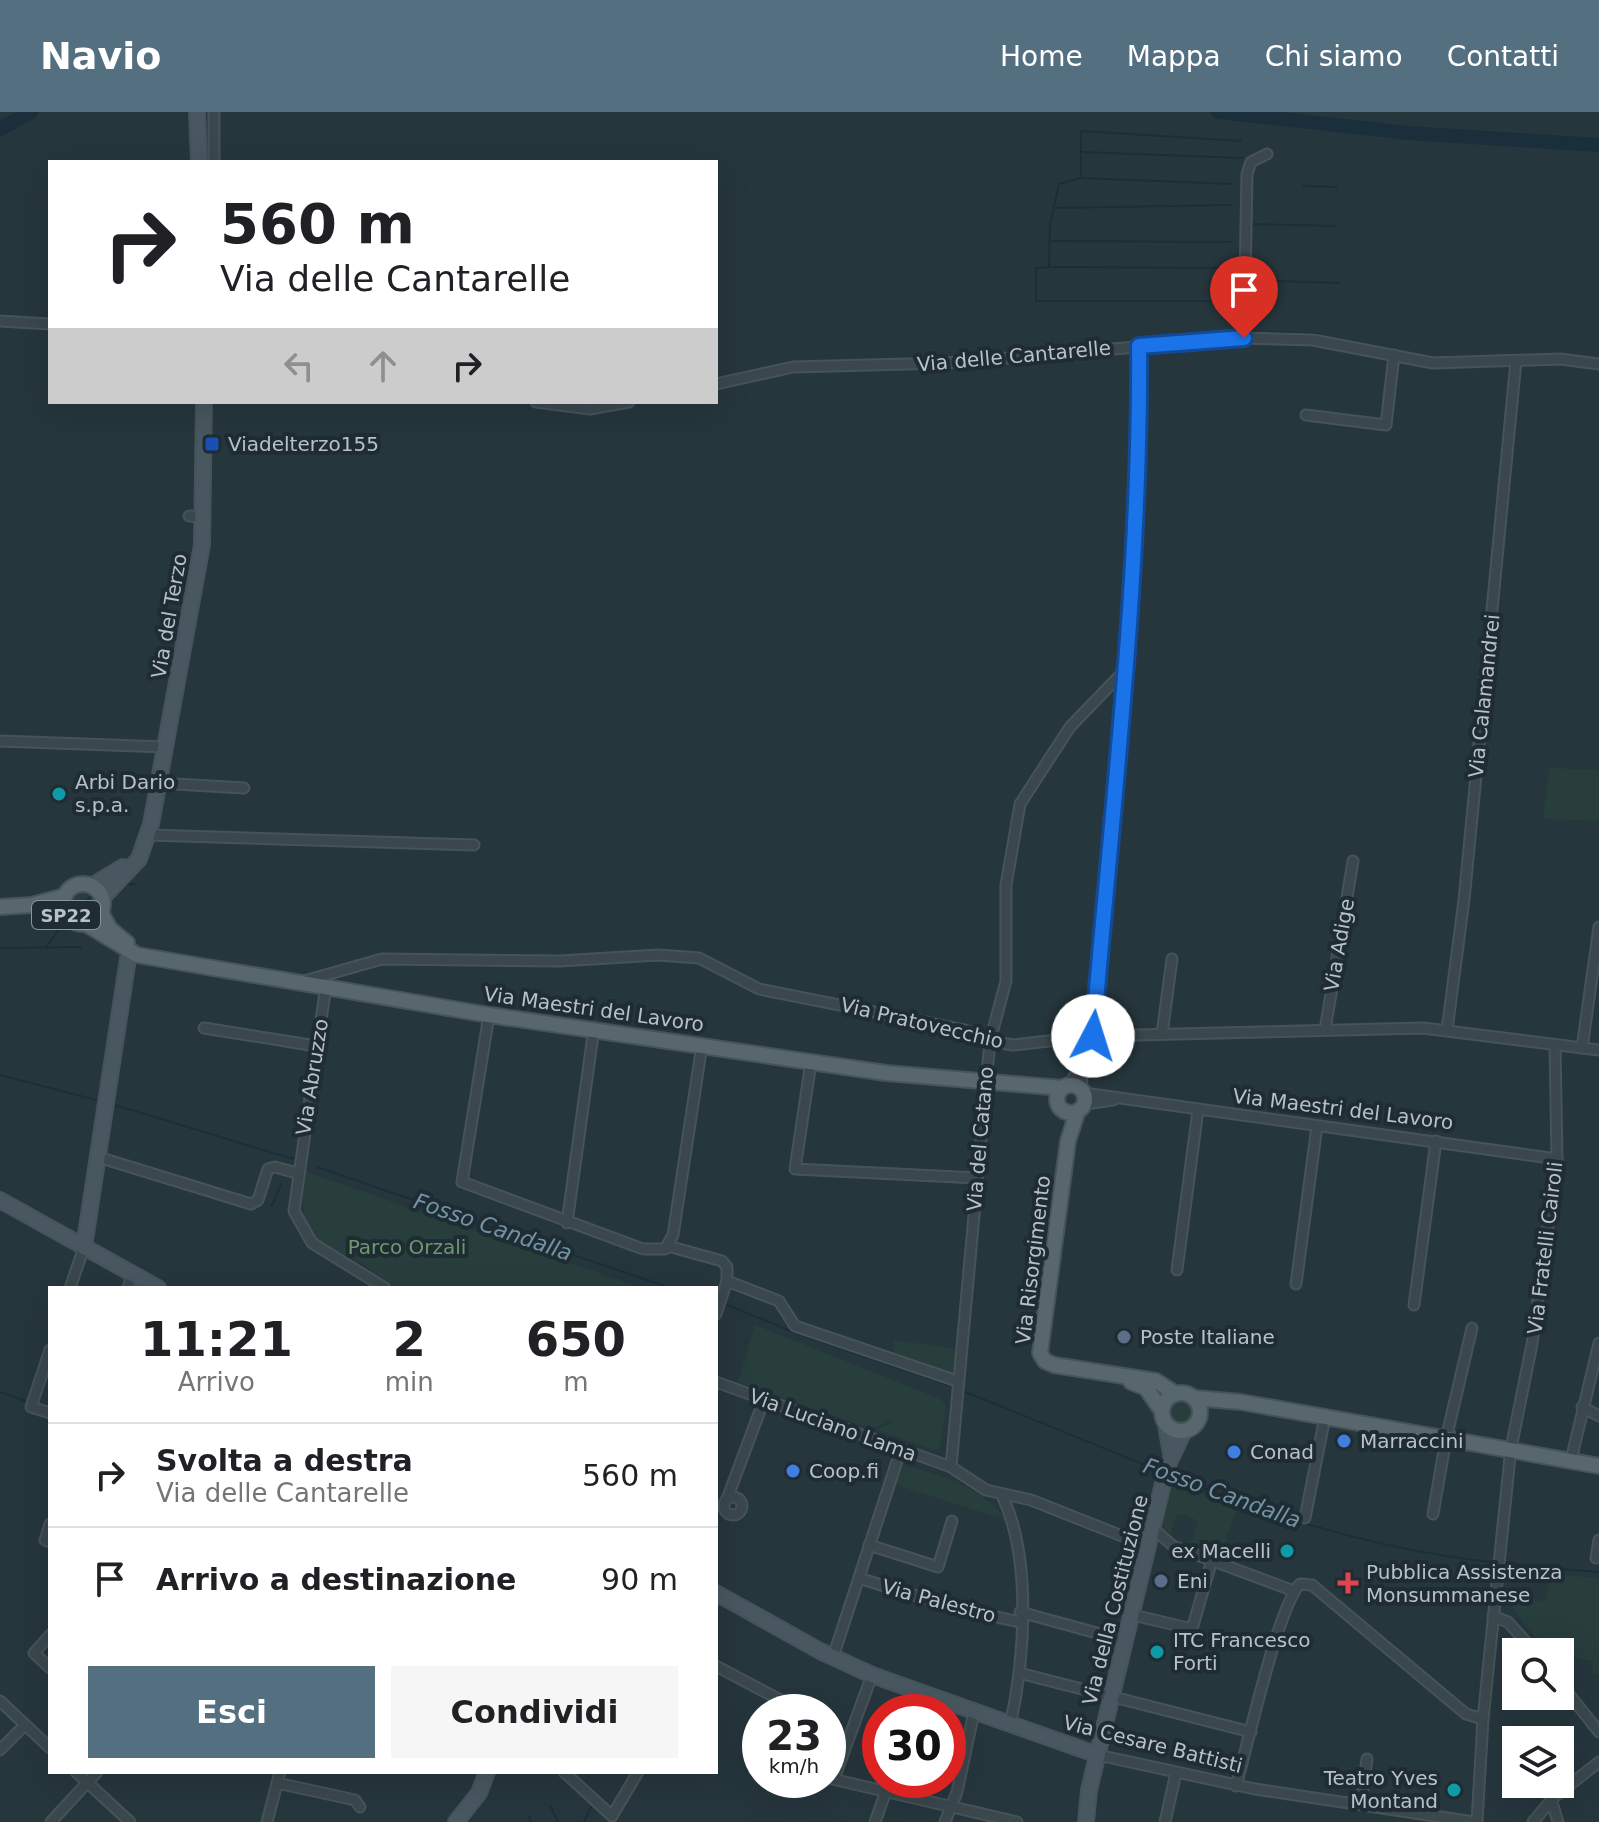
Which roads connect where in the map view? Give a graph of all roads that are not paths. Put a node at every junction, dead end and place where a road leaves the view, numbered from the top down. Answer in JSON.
{"nodes":[{"id":1,"x":197,"y":112,"type":"edge"},
{"id":2,"x":214,"y":112,"type":"edge"},
{"id":3,"x":1267,"y":154,"type":"dead end"},
{"id":4,"x":199,"y":160,"type":"edge"},
{"id":5,"x":214,"y":160,"type":"edge"},
{"id":6,"x":0,"y":321,"type":"edge"},
{"id":7,"x":48,"y":324,"type":"edge"},
{"id":8,"x":1244,"y":338,"type":"junction"},
{"id":9,"x":1139,"y":346,"type":"junction"},
{"id":10,"x":1394,"y":355,"type":"junction"},
{"id":11,"x":1516,"y":361,"type":"junction"},
{"id":12,"x":1599,"y":364,"type":"edge"},
{"id":13,"x":718,"y":384,"type":"edge"},
{"id":14,"x":204,"y":404,"type":"edge"},
{"id":15,"x":551,"y":404,"type":"edge"},
{"id":16,"x":618,"y":404,"type":"edge"},
{"id":17,"x":1306,"y":415,"type":"dead end"},
{"id":18,"x":189,"y":516,"type":"dead end"},
{"id":19,"x":205,"y":517,"type":"junction"},
{"id":20,"x":1124,"y":671,"type":"junction"},
{"id":21,"x":0,"y":741,"type":"edge"},
{"id":22,"x":165,"y":747,"type":"junction"},
{"id":23,"x":158,"y":783,"type":"junction"},
{"id":24,"x":244,"y":788,"type":"dead end"},
{"id":25,"x":146,"y":841,"type":"junction"},
{"id":26,"x":474,"y":845,"type":"dead end"},
{"id":27,"x":1353,"y":861,"type":"dead end"},
{"id":28,"x":92,"y":886,"type":"junction"},
{"id":29,"x":65,"y":903,"type":"junction"},
{"id":30,"x":101,"y":906,"type":"junction"},
{"id":31,"x":0,"y":907,"type":"edge"},
{"id":32,"x":86,"y":924,"type":"junction"},
{"id":33,"x":1599,"y":927,"type":"edge"},
{"id":34,"x":129,"y":952,"type":"junction"},
{"id":35,"x":155,"y":958,"type":"junction"},
{"id":36,"x":1172,"y":959,"type":"dead end"},
{"id":37,"x":304,"y":981,"type":"junction"},
{"id":38,"x":326,"y":985,"type":"junction"},
{"id":39,"x":489,"y":1015,"type":"junction"},
{"id":40,"x":204,"y":1028,"type":"dead end"},
{"id":41,"x":594,"y":1028,"type":"junction"},
{"id":42,"x":1325,"y":1030,"type":"junction"},
{"id":43,"x":1447,"y":1030,"type":"junction"},
{"id":44,"x":1162,"y":1034,"type":"junction"},
{"id":45,"x":1093,"y":1036,"type":"junction"},
{"id":46,"x":990,"y":1041,"type":"junction"},
{"id":47,"x":702,"y":1045,"type":"junction"},
{"id":48,"x":1555,"y":1045,"type":"junction"},
{"id":49,"x":316,"y":1046,"type":"junction"},
{"id":50,"x":1582,"y":1048,"type":"junction"},
{"id":51,"x":1599,"y":1050,"type":"edge"},
{"id":52,"x":811,"y":1062,"type":"junction"},
{"id":53,"x":986,"y":1081,"type":"junction"},
{"id":54,"x":1073,"y":1098,"type":"junction"},
{"id":55,"x":1198,"y":1110,"type":"junction"},
{"id":56,"x":1317,"y":1126,"type":"junction"},
{"id":57,"x":1436,"y":1141,"type":"junction"},
{"id":58,"x":98,"y":1157,"type":"junction"},
{"id":59,"x":1557,"y":1159,"type":"junction"},
{"id":60,"x":297,"y":1171,"type":"junction"},
{"id":61,"x":977,"y":1178,"type":"junction"},
{"id":62,"x":0,"y":1200,"type":"edge"},
{"id":63,"x":567,"y":1223,"type":"junction"},
{"id":64,"x":668,"y":1246,"type":"junction"},
{"id":65,"x":84,"y":1247,"type":"junction"},
{"id":66,"x":1177,"y":1270,"type":"dead end"},
{"id":67,"x":130,"y":1281,"type":"edge"},
{"id":68,"x":726,"y":1284,"type":"junction"},
{"id":69,"x":1296,"y":1284,"type":"dead end"},
{"id":70,"x":71,"y":1286,"type":"edge"},
{"id":71,"x":150,"y":1286,"type":"edge"},
{"id":72,"x":382,"y":1286,"type":"edge"},
{"id":73,"x":1414,"y":1305,"type":"dead end"},
{"id":74,"x":718,"y":1308,"type":"edge"},
{"id":75,"x":1472,"y":1328,"type":"dead end"},
{"id":76,"x":1599,"y":1343,"type":"edge"},
{"id":77,"x":48,"y":1356,"type":"edge"},
{"id":78,"x":1112,"y":1375,"type":"junction"},
{"id":79,"x":957,"y":1381,"type":"junction"},
{"id":80,"x":718,"y":1383,"type":"edge"},
{"id":81,"x":1176,"y":1394,"type":"junction"},
{"id":82,"x":1194,"y":1398,"type":"junction"},
{"id":83,"x":764,"y":1400,"type":"junction"},
{"id":84,"x":1241,"y":1402,"type":"junction"},
{"id":85,"x":1582,"y":1407,"type":"junction"},
{"id":86,"x":48,"y":1412,"type":"edge"},
{"id":87,"x":1599,"y":1416,"type":"edge"},
{"id":88,"x":1325,"y":1417,"type":"junction"},
{"id":89,"x":1164,"y":1418,"type":"junction"},
{"id":90,"x":1198,"y":1420,"type":"junction"},
{"id":91,"x":1184,"y":1431,"type":"junction"},
{"id":92,"x":1451,"y":1440,"type":"junction"},
{"id":93,"x":901,"y":1449,"type":"junction"},
{"id":94,"x":1510,"y":1453,"type":"junction"},
{"id":95,"x":1571,"y":1460,"type":"junction"},
{"id":96,"x":1598,"y":1466,"type":"edge"},
{"id":97,"x":951,"y":1467,"type":"junction"},
{"id":98,"x":1167,"y":1468,"type":"junction"},
{"id":99,"x":1002,"y":1495,"type":"junction"},
{"id":100,"x":727,"y":1499,"type":"dead end"},
{"id":101,"x":1433,"y":1514,"type":"dead end"},
{"id":102,"x":1305,"y":1518,"type":"dead end"},
{"id":103,"x":952,"y":1521,"type":"dead end"},
{"id":104,"x":1154,"y":1527,"type":"junction"},
{"id":105,"x":1127,"y":1538,"type":"junction"},
{"id":106,"x":1599,"y":1540,"type":"edge"},
{"id":107,"x":869,"y":1545,"type":"junction"},
{"id":108,"x":1146,"y":1555,"type":"junction"},
{"id":109,"x":1596,"y":1558,"type":"dead end"},
{"id":110,"x":1212,"y":1560,"type":"junction"},
{"id":111,"x":859,"y":1578,"type":"junction"},
{"id":112,"x":1139,"y":1588,"type":"junction"},
{"id":113,"x":1294,"y":1591,"type":"junction"},
{"id":114,"x":718,"y":1594,"type":"edge"},
{"id":115,"x":1133,"y":1615,"type":"junction"},
{"id":116,"x":1493,"y":1616,"type":"junction"},
{"id":117,"x":1020,"y":1617,"type":"junction"},
{"id":118,"x":48,"y":1637,"type":"edge"},
{"id":119,"x":1522,"y":1638,"type":"edge"},
{"id":120,"x":1126,"y":1641,"type":"junction"},
{"id":121,"x":833,"y":1657,"type":"junction"},
{"id":122,"x":48,"y":1666,"type":"edge"},
{"id":123,"x":718,"y":1667,"type":"edge"},
{"id":124,"x":1019,"y":1673,"type":"junction"},
{"id":125,"x":872,"y":1675,"type":"junction"},
{"id":126,"x":769,"y":1694,"type":"edge"},
{"id":127,"x":1112,"y":1697,"type":"junction"},
{"id":128,"x":0,"y":1701,"type":"edge"},
{"id":129,"x":1574,"y":1701,"type":"edge"},
{"id":130,"x":974,"y":1712,"type":"junction"},
{"id":131,"x":1483,"y":1719,"type":"junction"},
{"id":132,"x":25,"y":1725,"type":"junction"},
{"id":133,"x":1010,"y":1726,"type":"junction"},
{"id":134,"x":1251,"y":1732,"type":"junction"},
{"id":135,"x":1599,"y":1732,"type":"edge"},
{"id":136,"x":846,"y":1740,"type":"edge"},
{"id":137,"x":48,"y":1746,"type":"edge"},
{"id":138,"x":0,"y":1750,"type":"edge"},
{"id":139,"x":1098,"y":1755,"type":"junction"},
{"id":140,"x":1367,"y":1759,"type":"dead end"},
{"id":141,"x":1599,"y":1762,"type":"edge"},
{"id":142,"x":1176,"y":1773,"type":"junction"},
{"id":143,"x":78,"y":1774,"type":"edge"},
{"id":144,"x":95,"y":1774,"type":"edge"},
{"id":145,"x":279,"y":1774,"type":"edge"},
{"id":146,"x":486,"y":1774,"type":"edge"},
{"id":147,"x":566,"y":1774,"type":"edge"},
{"id":148,"x":637,"y":1774,"type":"edge"},
{"id":149,"x":87,"y":1783,"type":"junction"},
{"id":150,"x":277,"y":1783,"type":"junction"},
{"id":151,"x":1236,"y":1786,"type":"junction"},
{"id":152,"x":884,"y":1798,"type":"edge"},
{"id":153,"x":915,"y":1798,"type":"edge"},
{"id":154,"x":1552,"y":1799,"type":"junction"},
{"id":155,"x":1361,"y":1803,"type":"junction"},
{"id":156,"x":360,"y":1807,"type":"dead end"},
{"id":157,"x":952,"y":1807,"type":"junction"},
{"id":158,"x":1473,"y":1821,"type":"edge"},
{"id":159,"x":51,"y":1822,"type":"edge"},
{"id":160,"x":130,"y":1822,"type":"edge"},
{"id":161,"x":267,"y":1822,"type":"edge"},
{"id":162,"x":456,"y":1822,"type":"edge"},
{"id":163,"x":875,"y":1822,"type":"edge"},
{"id":164,"x":945,"y":1822,"type":"edge"},
{"id":165,"x":1017,"y":1822,"type":"edge"},
{"id":166,"x":1086,"y":1822,"type":"edge"},
{"id":167,"x":1165,"y":1822,"type":"edge"},
{"id":168,"x":1533,"y":1822,"type":"edge"},
{"id":169,"x":1558,"y":1822,"type":"edge"}],
"edges":[{"from":1,"to":4,"type":"street"},
{"from":2,"to":5,"type":"street"},
{"from":3,"to":8,"type":"street"},
{"from":6,"to":7,"type":"street"},
{"from":8,"to":9,"type":"street","name":"Via delle Cantarelle"},
{"from":8,"to":10,"type":"street","name":"Via delle Cantarelle"},
{"from":9,"to":13,"type":"street","name":"Via delle Cantarelle"},
{"from":9,"to":20,"type":"street"},
{"from":10,"to":11,"type":"street","name":"Via delle Cantarelle"},
{"from":10,"to":17,"type":"street"},
{"from":11,"to":12,"type":"street","name":"Via delle Cantarelle"},
{"from":11,"to":43,"type":"street","name":"Via Calamandrei"},
{"from":14,"to":19,"type":"street","name":"Via del Terzo"},
{"from":15,"to":16,"type":"street"},
{"from":18,"to":19,"type":"street"},
{"from":19,"to":22,"type":"street","name":"Via del Terzo"},
{"from":20,"to":45,"type":"street"},
{"from":20,"to":46,"type":"street","name":"Via del Catano"},
{"from":21,"to":22,"type":"street"},
{"from":22,"to":23,"type":"street","name":"Via del Terzo"},
{"from":23,"to":24,"type":"street"},
{"from":23,"to":25,"type":"street","name":"Via del Terzo"},
{"from":25,"to":26,"type":"street"},
{"from":25,"to":28,"type":"street"},
{"from":25,"to":30,"type":"street"},
{"from":27,"to":42,"type":"street","name":"Via Adige"},
{"from":28,"to":29,"type":"main road","number":"SP22"},
{"from":28,"to":30,"type":"main road","number":"SP22"},
{"from":29,"to":31,"type":"main road","number":"SP22"},
{"from":29,"to":32,"type":"main road","number":"SP22"},
{"from":30,"to":32,"type":"main road","number":"SP22"},
{"from":30,"to":35,"type":"main road"},
{"from":32,"to":34,"type":"main road"},
{"from":33,"to":50,"type":"street"},
{"from":34,"to":35,"type":"main road","name":"Via Maestri del Lavoro"},
{"from":34,"to":58,"type":"street"},
{"from":35,"to":37,"type":"main road","name":"Via Maestri del Lavoro"},
{"from":36,"to":44,"type":"street"},
{"from":37,"to":38,"type":"main road","name":"Via Maestri del Lavoro"},
{"from":37,"to":46,"type":"street","name":"Via Pratovecchio"},
{"from":38,"to":39,"type":"main road","name":"Via Maestri del Lavoro"},
{"from":38,"to":49,"type":"street","name":"Via Abruzzo"},
{"from":39,"to":41,"type":"main road","name":"Via Maestri del Lavoro"},
{"from":39,"to":63,"type":"street"},
{"from":40,"to":49,"type":"street"},
{"from":41,"to":47,"type":"main road","name":"Via Maestri del Lavoro"},
{"from":41,"to":63,"type":"street"},
{"from":42,"to":43,"type":"street","name":"Via Pratovecchio"},
{"from":42,"to":44,"type":"street","name":"Via Pratovecchio"},
{"from":43,"to":48,"type":"street","name":"Via Pratovecchio"},
{"from":44,"to":45,"type":"street","name":"Via Pratovecchio"},
{"from":45,"to":46,"type":"street","name":"Via Pratovecchio"},
{"from":45,"to":54,"type":"street"},
{"from":46,"to":53,"type":"street","name":"Via del Catano"},
{"from":47,"to":52,"type":"main road","name":"Via Maestri del Lavoro"},
{"from":47,"to":64,"type":"street"},
{"from":48,"to":50,"type":"street","name":"Via Pratovecchio"},
{"from":48,"to":59,"type":"street","name":"Via Fratelli Cairoli"},
{"from":49,"to":60,"type":"street","name":"Via Abruzzo"},
{"from":50,"to":51,"type":"street","name":"Via Pratovecchio"},
{"from":52,"to":53,"type":"main road","name":"Via Maestri del Lavoro"},
{"from":52,"to":61,"type":"street"},
{"from":53,"to":54,"type":"main road","name":"Via Maestri del Lavoro"},
{"from":53,"to":61,"type":"street","name":"Via del Catano"},
{"from":54,"to":55,"type":"street","name":"Via Maestri del Lavoro"},
{"from":54,"to":78,"type":"main road","name":"Via Risorgimento"},
{"from":55,"to":56,"type":"street","name":"Via Maestri del Lavoro"},
{"from":55,"to":66,"type":"street"},
{"from":56,"to":57,"type":"street","name":"Via Maestri del Lavoro"},
{"from":56,"to":69,"type":"street"},
{"from":57,"to":59,"type":"street","name":"Via Maestri del Lavoro"},
{"from":57,"to":73,"type":"street"},
{"from":58,"to":60,"type":"street"},
{"from":58,"to":65,"type":"street"},
{"from":59,"to":94,"type":"street","name":"Via Fratelli Cairoli"},
{"from":60,"to":72,"type":"street"},
{"from":61,"to":79,"type":"street","name":"Via del Catano"},
{"from":62,"to":65,"type":"street"},
{"from":63,"to":64,"type":"street"},
{"from":64,"to":68,"type":"street"},
{"from":65,"to":67,"type":"street"},
{"from":65,"to":70,"type":"street"},
{"from":67,"to":71,"type":"street"},
{"from":68,"to":74,"type":"street"},
{"from":68,"to":79,"type":"street"},
{"from":75,"to":92,"type":"street"},
{"from":76,"to":85,"type":"street"},
{"from":77,"to":86,"type":"street"},
{"from":78,"to":81,"type":"main road","name":"Via Risorgimento"},
{"from":78,"to":89,"type":"main road","name":"Via Risorgimento"},
{"from":79,"to":97,"type":"street","name":"Via del Catano"},
{"from":80,"to":83,"type":"street","name":"Via Luciano Lama"},
{"from":81,"to":82,"type":"main road","name":"Via Risorgimento"},
{"from":81,"to":89,"type":"main road"},
{"from":82,"to":84,"type":"main road","name":"Via Risorgimento"},
{"from":82,"to":90,"type":"main road"},
{"from":83,"to":93,"type":"street","name":"Via Luciano Lama"},
{"from":83,"to":100,"type":"street"},
{"from":84,"to":88,"type":"main road","name":"Via Risorgimento"},
{"from":84,"to":90,"type":"main road"},
{"from":85,"to":87,"type":"street"},
{"from":85,"to":95,"type":"street"},
{"from":88,"to":92,"type":"main road","name":"Via Risorgimento"},
{"from":88,"to":102,"type":"street"},
{"from":89,"to":91,"type":"main road","name":"Via Risorgimento"},
{"from":89,"to":98,"type":"street","name":"Via della Costituzione"},
{"from":90,"to":91,"type":"main road"},
{"from":91,"to":98,"type":"street","name":"Via della Costituzione"},
{"from":92,"to":94,"type":"main road","name":"Via Risorgimento"},
{"from":92,"to":101,"type":"street"},
{"from":93,"to":97,"type":"street","name":"Via Luciano Lama"},
{"from":93,"to":107,"type":"street","name":"Via Palestro"},
{"from":94,"to":95,"type":"main road","name":"Via Risorgimento"},
{"from":94,"to":96,"type":"main road"},
{"from":94,"to":116,"type":"street","name":"Via Fratelli Cairoli"},
{"from":95,"to":96,"type":"main road","name":"Via Risorgimento"},
{"from":97,"to":99,"type":"street"},
{"from":98,"to":104,"type":"street","name":"Via della Costituzione"},
{"from":99,"to":105,"type":"street"},
{"from":99,"to":117,"type":"street"},
{"from":103,"to":107,"type":"street"},
{"from":104,"to":105,"type":"street"},
{"from":104,"to":108,"type":"street","name":"Via della Costituzione"},
{"from":104,"to":110,"type":"street"},
{"from":104,"to":112,"type":"street"},
{"from":105,"to":108,"type":"street"},
{"from":106,"to":109,"type":"street"},
{"from":107,"to":111,"type":"street","name":"Via Palestro"},
{"from":108,"to":112,"type":"street","name":"Via della Costituzione"},
{"from":110,"to":113,"type":"street"},
{"from":110,"to":115,"type":"street"},
{"from":111,"to":117,"type":"street","name":"Via Palestro"},
{"from":111,"to":121,"type":"street","name":"Via Palestro"},
{"from":112,"to":115,"type":"street","name":"Via della Costituzione"},
{"from":113,"to":131,"type":"street"},
{"from":113,"to":134,"type":"street"},
{"from":114,"to":121,"type":"street","name":"Via Cesare Battisti"},
{"from":115,"to":120,"type":"street","name":"Via della Costituzione"},
{"from":116,"to":119,"type":"street"},
{"from":116,"to":131,"type":"street","name":"Via Fratelli Cairoli"},
{"from":117,"to":120,"type":"street"},
{"from":117,"to":124,"type":"street"},
{"from":118,"to":122,"type":"street"},
{"from":120,"to":127,"type":"street","name":"Via della Costituzione"},
{"from":121,"to":125,"type":"street","name":"Via Cesare Battisti"},
{"from":123,"to":126,"type":"street"},
{"from":124,"to":127,"type":"street"},
{"from":124,"to":133,"type":"street"},
{"from":125,"to":130,"type":"street","name":"Via Cesare Battisti"},
{"from":125,"to":136,"type":"street"},
{"from":127,"to":134,"type":"street"},
{"from":127,"to":139,"type":"street","name":"Via della Costituzione"},
{"from":128,"to":132,"type":"street"},
{"from":129,"to":135,"type":"street"},
{"from":130,"to":133,"type":"street","name":"Via Cesare Battisti"},
{"from":130,"to":157,"type":"street"},
{"from":131,"to":158,"type":"street","name":"Via Fratelli Cairoli"},
{"from":132,"to":137,"type":"street"},
{"from":132,"to":138,"type":"street"},
{"from":133,"to":139,"type":"street","name":"Via Cesare Battisti"},
{"from":134,"to":151,"type":"street"},
{"from":139,"to":142,"type":"street","name":"Via Cesare Battisti"},
{"from":139,"to":166,"type":"street","name":"Via della Costituzione"},
{"from":140,"to":155,"type":"street"},
{"from":141,"to":154,"type":"street"},
{"from":142,"to":151,"type":"street","name":"Via Cesare Battisti"},
{"from":142,"to":167,"type":"street"},
{"from":143,"to":149,"type":"street"},
{"from":144,"to":149,"type":"street"},
{"from":145,"to":150,"type":"street"},
{"from":146,"to":162,"type":"street"},
{"from":147,"to":148,"type":"street"},
{"from":149,"to":159,"type":"street"},
{"from":149,"to":160,"type":"street"},
{"from":150,"to":156,"type":"street"},
{"from":150,"to":161,"type":"street"},
{"from":151,"to":155,"type":"street","name":"Via Cesare Battisti"},
{"from":152,"to":163,"type":"street"},
{"from":153,"to":157,"type":"street"},
{"from":154,"to":168,"type":"street"},
{"from":154,"to":169,"type":"street"},
{"from":155,"to":158,"type":"street","name":"Via Cesare Battisti"},
{"from":157,"to":164,"type":"street"},
{"from":157,"to":165,"type":"street"}]}
